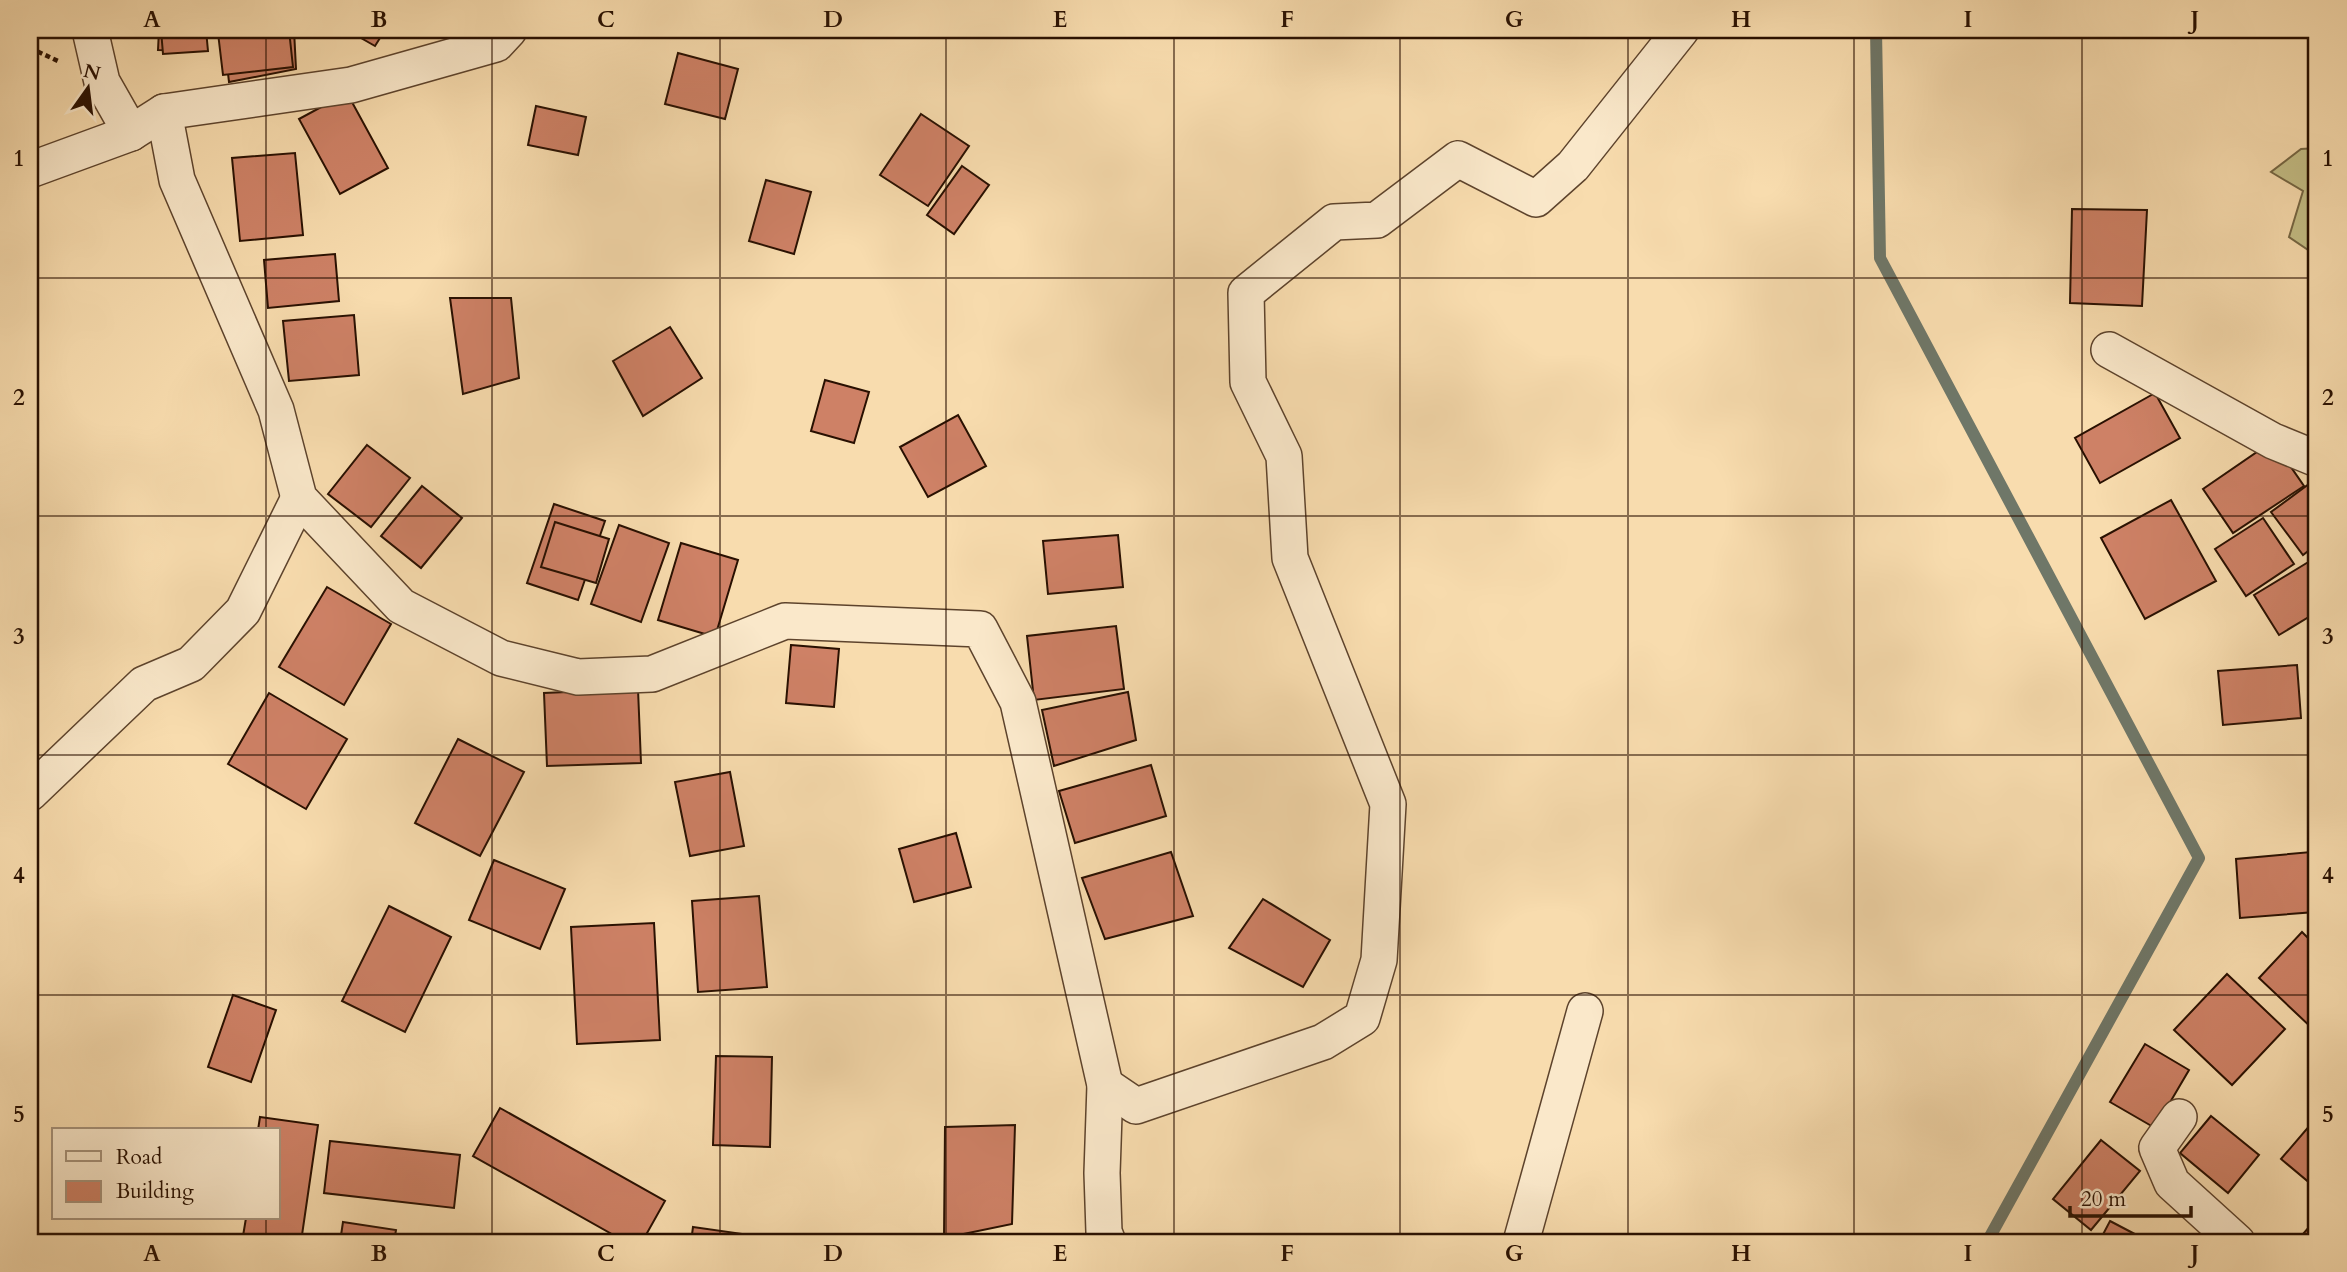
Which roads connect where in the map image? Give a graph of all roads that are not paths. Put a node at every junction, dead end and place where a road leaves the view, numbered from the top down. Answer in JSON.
{"nodes":[{"id":1,"x":90,"y":30,"type":"edge"},
{"id":2,"x":509,"y":30,"type":"edge"},
{"id":3,"x":1681,"y":30,"type":"edge"},
{"id":4,"x":164,"y":112,"type":"junction"},
{"id":5,"x":131,"y":133,"type":"junction"},
{"id":6,"x":30,"y":170,"type":"edge"},
{"id":7,"x":2109,"y":350,"type":"dead end"},
{"id":8,"x":2317,"y":459,"type":"edge"},
{"id":9,"x":299,"y":498,"type":"junction"},
{"id":10,"x":30,"y":793,"type":"edge"},
{"id":11,"x":1585,"y":1011,"type":"dead end"},
{"id":12,"x":1105,"y":1085,"type":"junction"},
{"id":13,"x":2179,"y":1117,"type":"dead end"},
{"id":14,"x":1108,"y":1242,"type":"edge"},
{"id":15,"x":1521,"y":1242,"type":"edge"},
{"id":16,"x":2237,"y":1242,"type":"edge"}],
"edges":[{"from":1,"to":5,"type":"street"},
{"from":2,"to":4,"type":"street"},
{"from":3,"to":12,"type":"street"},
{"from":4,"to":5,"type":"street"},
{"from":4,"to":9,"type":"street"},
{"from":5,"to":6,"type":"street"},
{"from":7,"to":8,"type":"street"},
{"from":9,"to":10,"type":"street"},
{"from":9,"to":12,"type":"street"},
{"from":11,"to":15,"type":"street"},
{"from":12,"to":14,"type":"street"},
{"from":13,"to":16,"type":"street"}]}
